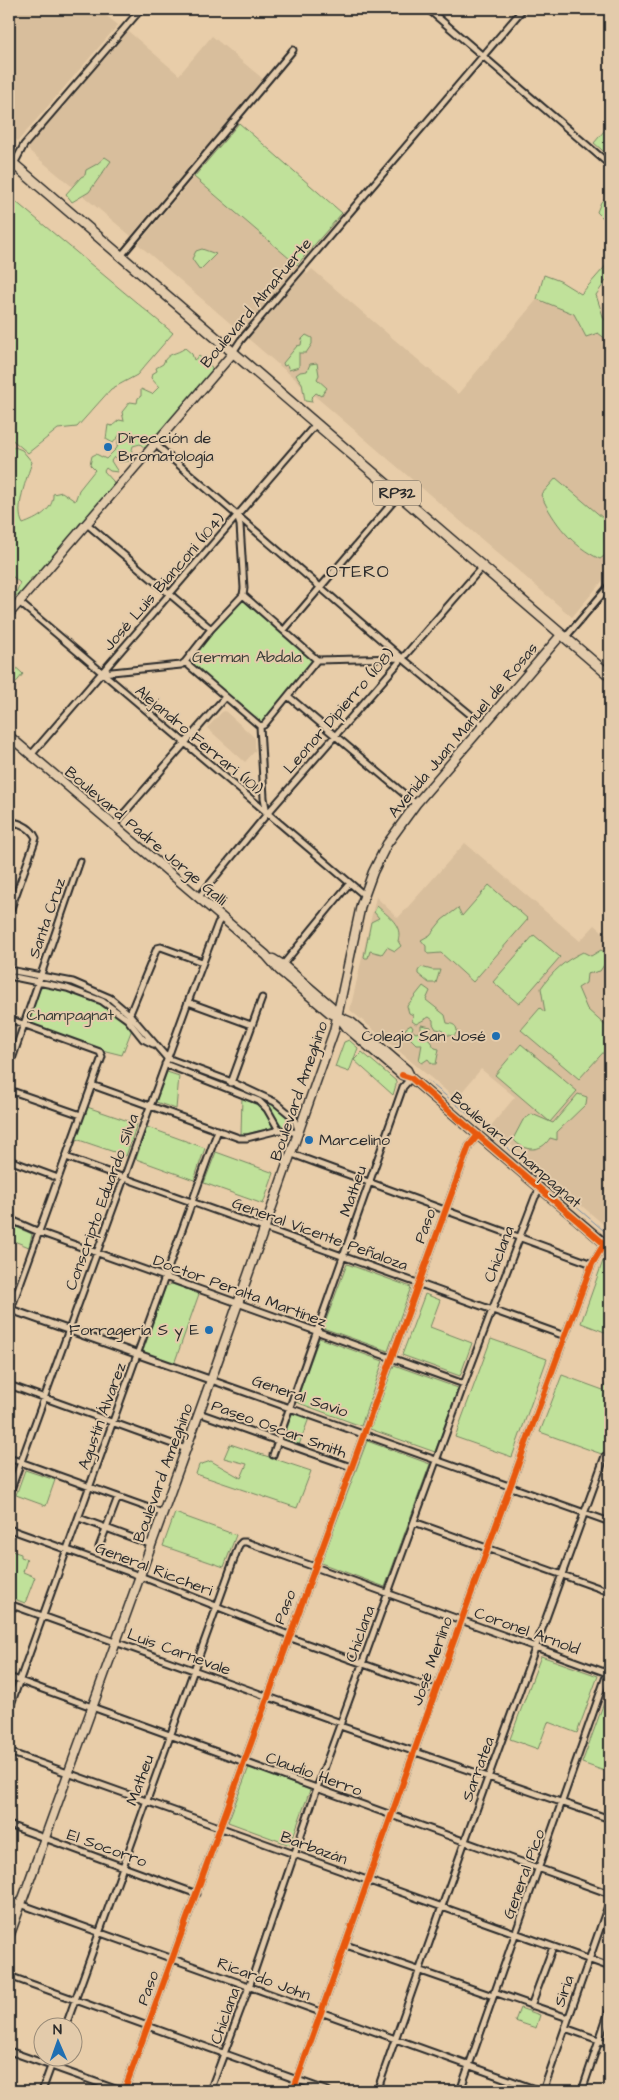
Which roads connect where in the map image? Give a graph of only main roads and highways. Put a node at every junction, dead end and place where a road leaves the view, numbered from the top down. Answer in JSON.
{"nodes":[{"id":1,"x":11,"y":162,"type":"edge"},
{"id":2,"x":233,"y":352,"type":"junction"},
{"id":3,"x":9,"y":614,"type":"edge"},
{"id":4,"x":563,"y":636,"type":"junction"},
{"id":5,"x":610,"y":676,"type":"edge"},
{"id":6,"x":9,"y":736,"type":"edge"},
{"id":7,"x":338,"y":1016,"type":"junction"},
{"id":8,"x":607,"y":1246,"type":"edge"},
{"id":9,"x":9,"y":1937,"type":"edge"}],
"edges":[{"from":1,"to":2,"type":"main road","number":"RP32"},
{"from":2,"to":3,"type":"main road","name":"Boulevard Almafuerte"},
{"from":2,"to":4,"type":"main road","number":"RP32"},
{"from":4,"to":5,"type":"main road","number":"RP32"},
{"from":4,"to":7,"type":"main road","name":"Avenida Juan Manuel de Rosas"},
{"from":6,"to":7,"type":"main road","name":"Boulevard Padre Jorge Galli"},
{"from":7,"to":8,"type":"main road","name":"Boulevard Champagnat"},
{"from":7,"to":9,"type":"main road","name":"Boulevard Ameghino"}]}
